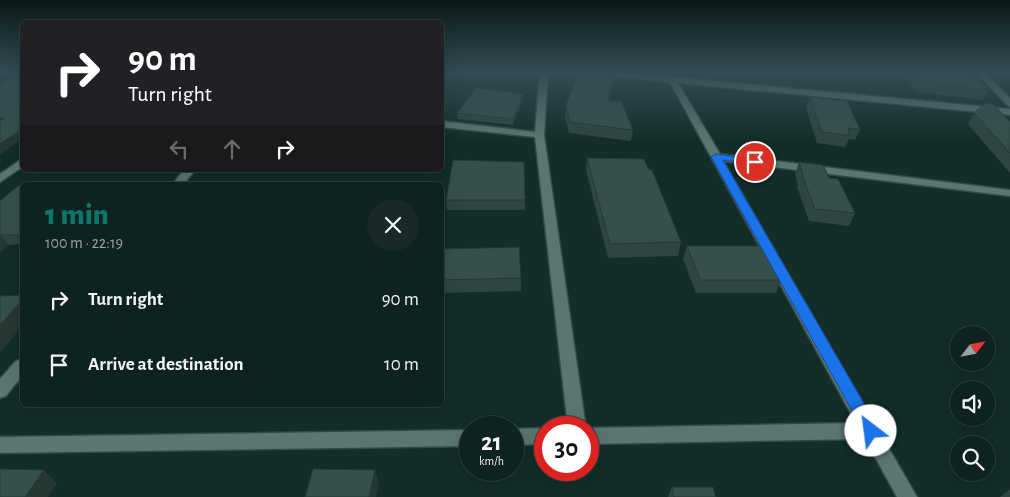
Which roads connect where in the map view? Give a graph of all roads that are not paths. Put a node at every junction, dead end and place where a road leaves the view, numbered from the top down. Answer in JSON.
{"nodes":[{"id":1,"x":542,"y":95,"type":"edge"},
{"id":2,"x":681,"y":95,"type":"edge"},
{"id":3,"x":838,"y":95,"type":"edge"},
{"id":4,"x":1010,"y":112,"type":"edge"},
{"id":5,"x":444,"y":124,"type":"edge"},
{"id":6,"x":539,"y":135,"type":"junction"},
{"id":7,"x":716,"y":157,"type":"junction"},
{"id":8,"x":20,"y":164,"type":"edge"},
{"id":9,"x":188,"y":172,"type":"edge"},
{"id":10,"x":0,"y":179,"type":"edge"},
{"id":11,"x":180,"y":182,"type":"edge"},
{"id":12,"x":1010,"y":193,"type":"edge"},
{"id":13,"x":20,"y":367,"type":"edge"},
{"id":14,"x":0,"y":391,"type":"edge"},
{"id":15,"x":575,"y":416,"type":"edge"},
{"id":16,"x":871,"y":431,"type":"junction"},
{"id":17,"x":599,"y":436,"type":"edge"},
{"id":18,"x":459,"y":438,"type":"edge"},
{"id":19,"x":0,"y":445,"type":"edge"},
{"id":20,"x":908,"y":497,"type":"edge"}],
"edges":[{"from":1,"to":6,"type":"street"},
{"from":2,"to":7,"type":"street"},
{"from":3,"to":4,"type":"street"},
{"from":5,"to":6,"type":"street"},
{"from":6,"to":15,"type":"street"},
{"from":7,"to":12,"type":"street"},
{"from":7,"to":16,"type":"street"},
{"from":8,"to":10,"type":"street"},
{"from":9,"to":11,"type":"street"},
{"from":13,"to":14,"type":"street"},
{"from":16,"to":17,"type":"street"},
{"from":16,"to":20,"type":"street"},
{"from":18,"to":19,"type":"street"}]}
